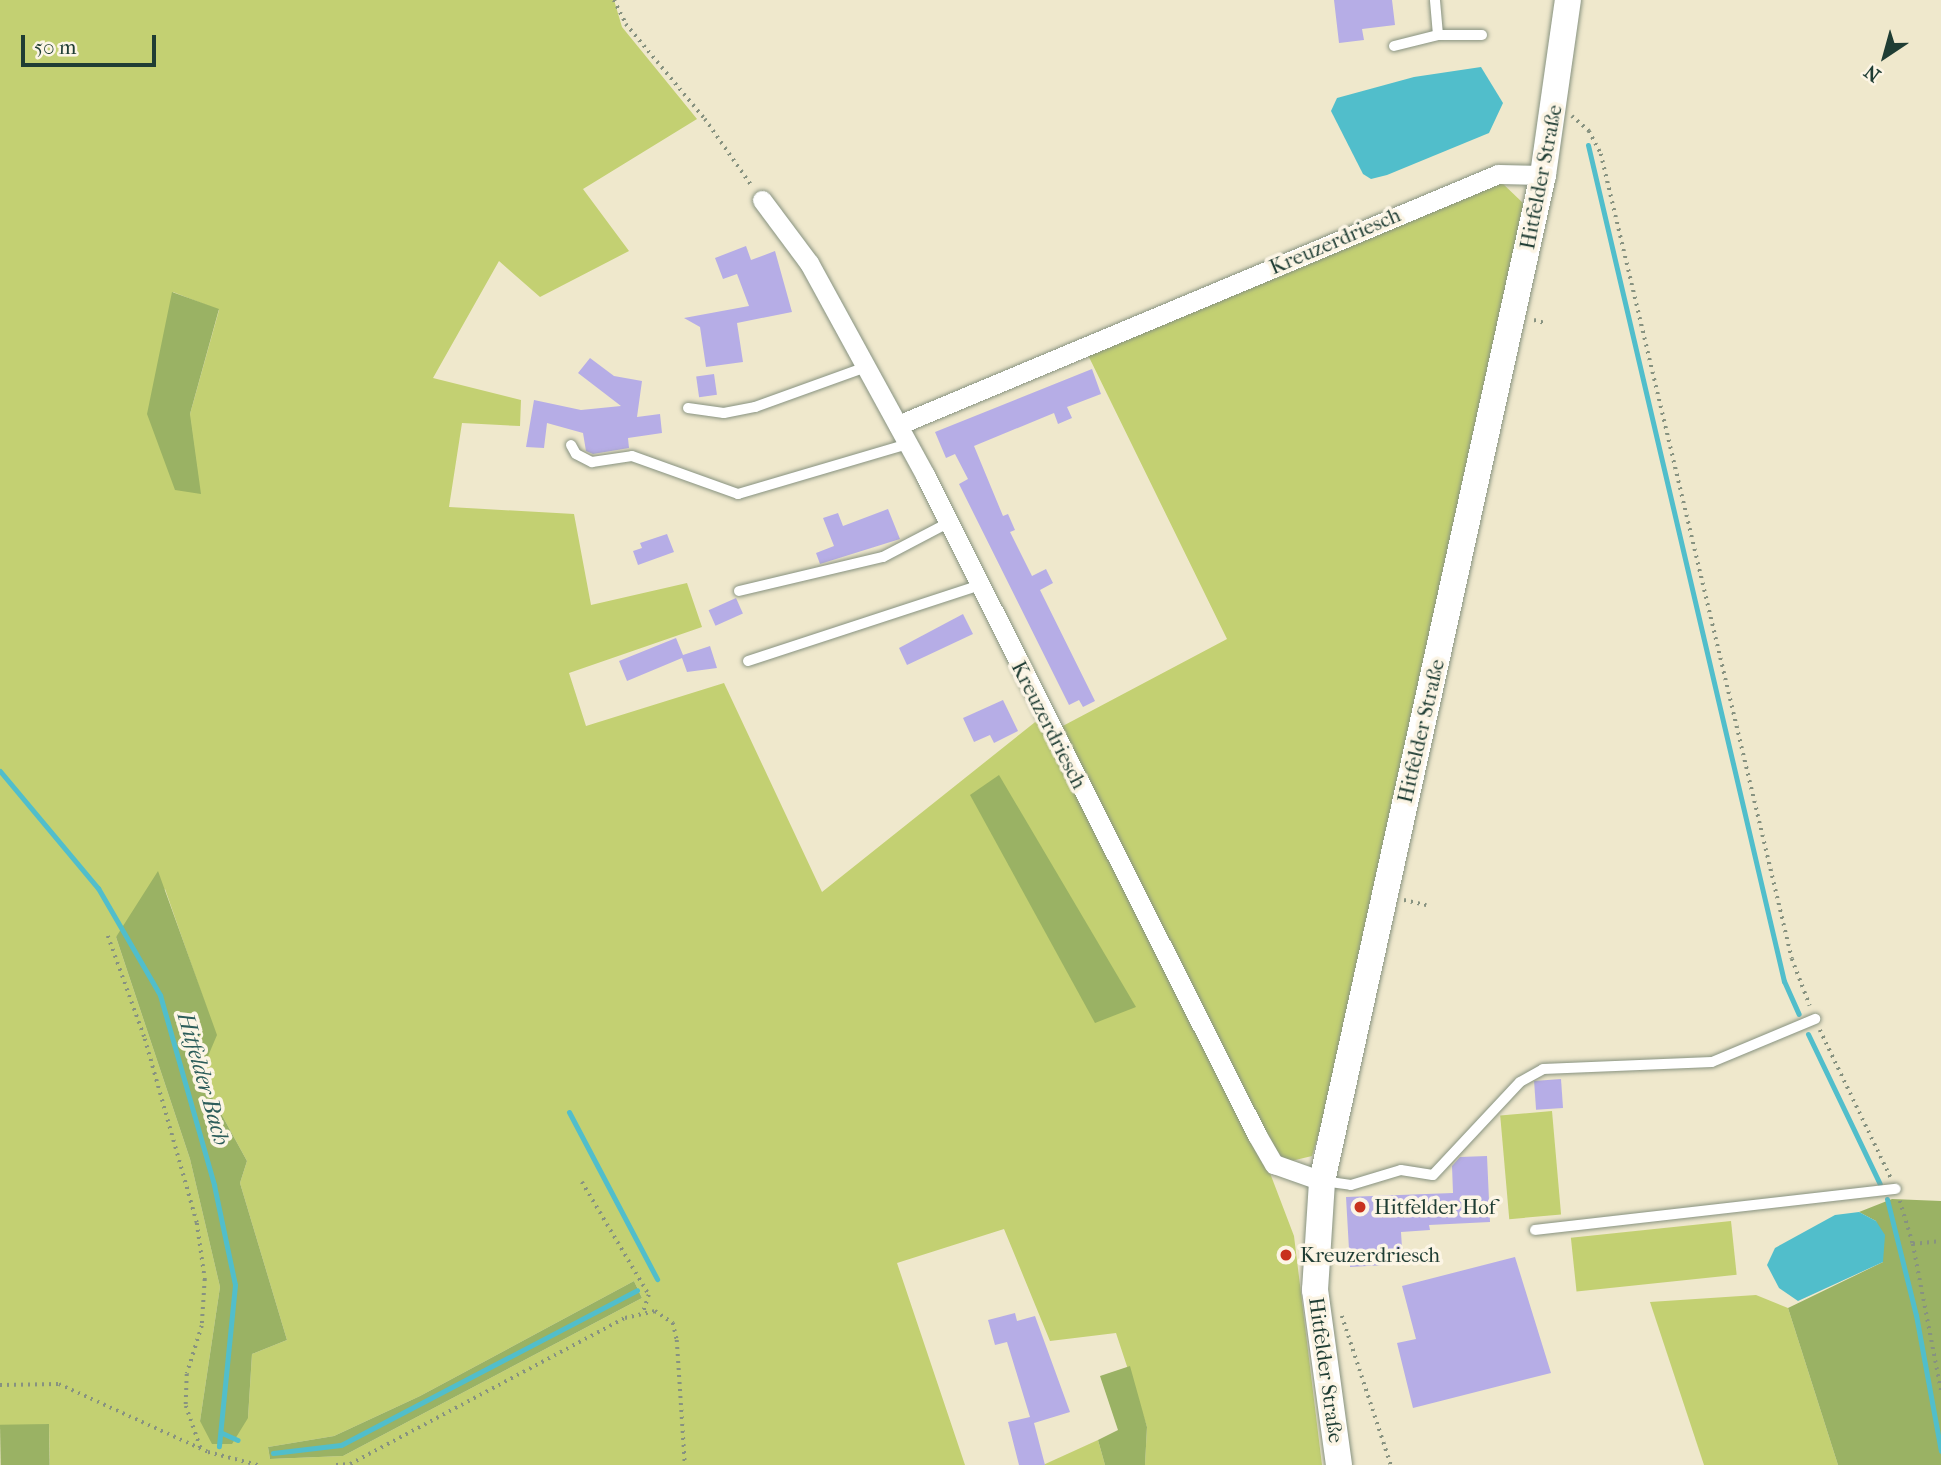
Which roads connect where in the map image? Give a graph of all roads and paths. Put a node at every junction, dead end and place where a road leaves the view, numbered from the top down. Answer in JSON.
{"nodes":[{"id":1,"x":614,"y":0,"type":"edge"},
{"id":2,"x":1435,"y":0,"type":"edge"},
{"id":3,"x":1568,"y":0,"type":"edge"},
{"id":4,"x":1438,"y":35,"type":"junction"},
{"id":5,"x":1482,"y":35,"type":"dead end"},
{"id":6,"x":1394,"y":46,"type":"dead end"},
{"id":7,"x":1568,"y":126,"type":"dead end"},
{"id":8,"x":1543,"y":175,"type":"junction"},
{"id":9,"x":762,"y":200,"type":"joint"},
{"id":10,"x":1535,"y":307,"type":"dead end"},
{"id":11,"x":1529,"y":334,"type":"dead end"},
{"id":12,"x":866,"y":367,"type":"junction"},
{"id":13,"x":688,"y":408,"type":"dead end"},
{"id":14,"x":898,"y":425,"type":"junction"},
{"id":15,"x":908,"y":444,"type":"junction"},
{"id":16,"x":571,"y":445,"type":"dead end"},
{"id":17,"x":947,"y":523,"type":"junction"},
{"id":18,"x":978,"y":586,"type":"junction"},
{"id":19,"x":738,"y":591,"type":"dead end"},
{"id":20,"x":748,"y":662,"type":"dead end"},
{"id":21,"x":1407,"y":887,"type":"dead end"},
{"id":22,"x":1401,"y":914,"type":"dead end"},
{"id":23,"x":108,"y":936,"type":"dead end"},
{"id":24,"x":1815,"y":1019,"type":"junction"},
{"id":25,"x":1322,"y":1181,"type":"junction"},
{"id":26,"x":582,"y":1182,"type":"dead end"},
{"id":27,"x":1896,"y":1189,"type":"junction"},
{"id":28,"x":1535,"y":1230,"type":"dead end"},
{"id":29,"x":1941,"y":1241,"type":"edge"},
{"id":30,"x":1913,"y":1244,"type":"junction"},
{"id":31,"x":1341,"y":1310,"type":"dead end"},
{"id":32,"x":643,"y":1314,"type":"junction"},
{"id":33,"x":0,"y":1385,"type":"edge"},
{"id":34,"x":1941,"y":1390,"type":"edge"},
{"id":35,"x":201,"y":1449,"type":"junction"},
{"id":36,"x":236,"y":1462,"type":"edge"},
{"id":37,"x":258,"y":1465,"type":"edge"},
{"id":38,"x":336,"y":1465,"type":"edge"},
{"id":39,"x":685,"y":1465,"type":"edge"},
{"id":40,"x":1339,"y":1465,"type":"edge"},
{"id":41,"x":1391,"y":1465,"type":"edge"}],
"edges":[{"from":1,"to":9,"type":"path"},
{"from":2,"to":4,"type":"lane"},
{"from":3,"to":8,"type":"main road","name":"Hitfelder Straße"},
{"from":4,"to":5,"type":"lane"},
{"from":4,"to":6,"type":"lane"},
{"from":7,"to":24,"type":"path"},
{"from":8,"to":14,"type":"street","name":"Kreuzerdriesch"},
{"from":8,"to":25,"type":"main road","name":"Hitfelder Straße"},
{"from":9,"to":12,"type":"street","name":"Kreuzerdriesch"},
{"from":10,"to":11,"type":"path"},
{"from":12,"to":13,"type":"lane"},
{"from":12,"to":14,"type":"street","name":"Kreuzerdriesch"},
{"from":14,"to":15,"type":"street","name":"Kreuzerdriesch"},
{"from":15,"to":16,"type":"lane"},
{"from":15,"to":17,"type":"street","name":"Kreuzerdriesch"},
{"from":17,"to":18,"type":"street","name":"Kreuzerdriesch"},
{"from":17,"to":19,"type":"lane"},
{"from":18,"to":20,"type":"lane"},
{"from":18,"to":25,"type":"street","name":"Kreuzerdriesch"},
{"from":21,"to":22,"type":"path"},
{"from":23,"to":35,"type":"path"},
{"from":24,"to":25,"type":"lane"},
{"from":24,"to":27,"type":"path"},
{"from":25,"to":40,"type":"main road","name":"Hitfelder Straße"},
{"from":26,"to":32,"type":"path"},
{"from":27,"to":28,"type":"lane"},
{"from":27,"to":30,"type":"path"},
{"from":29,"to":30,"type":"path"},
{"from":30,"to":34,"type":"path"},
{"from":31,"to":41,"type":"path"},
{"from":32,"to":38,"type":"path"},
{"from":32,"to":39,"type":"path"},
{"from":33,"to":35,"type":"path"},
{"from":35,"to":36,"type":"path"},
{"from":36,"to":37,"type":"path"}]}
